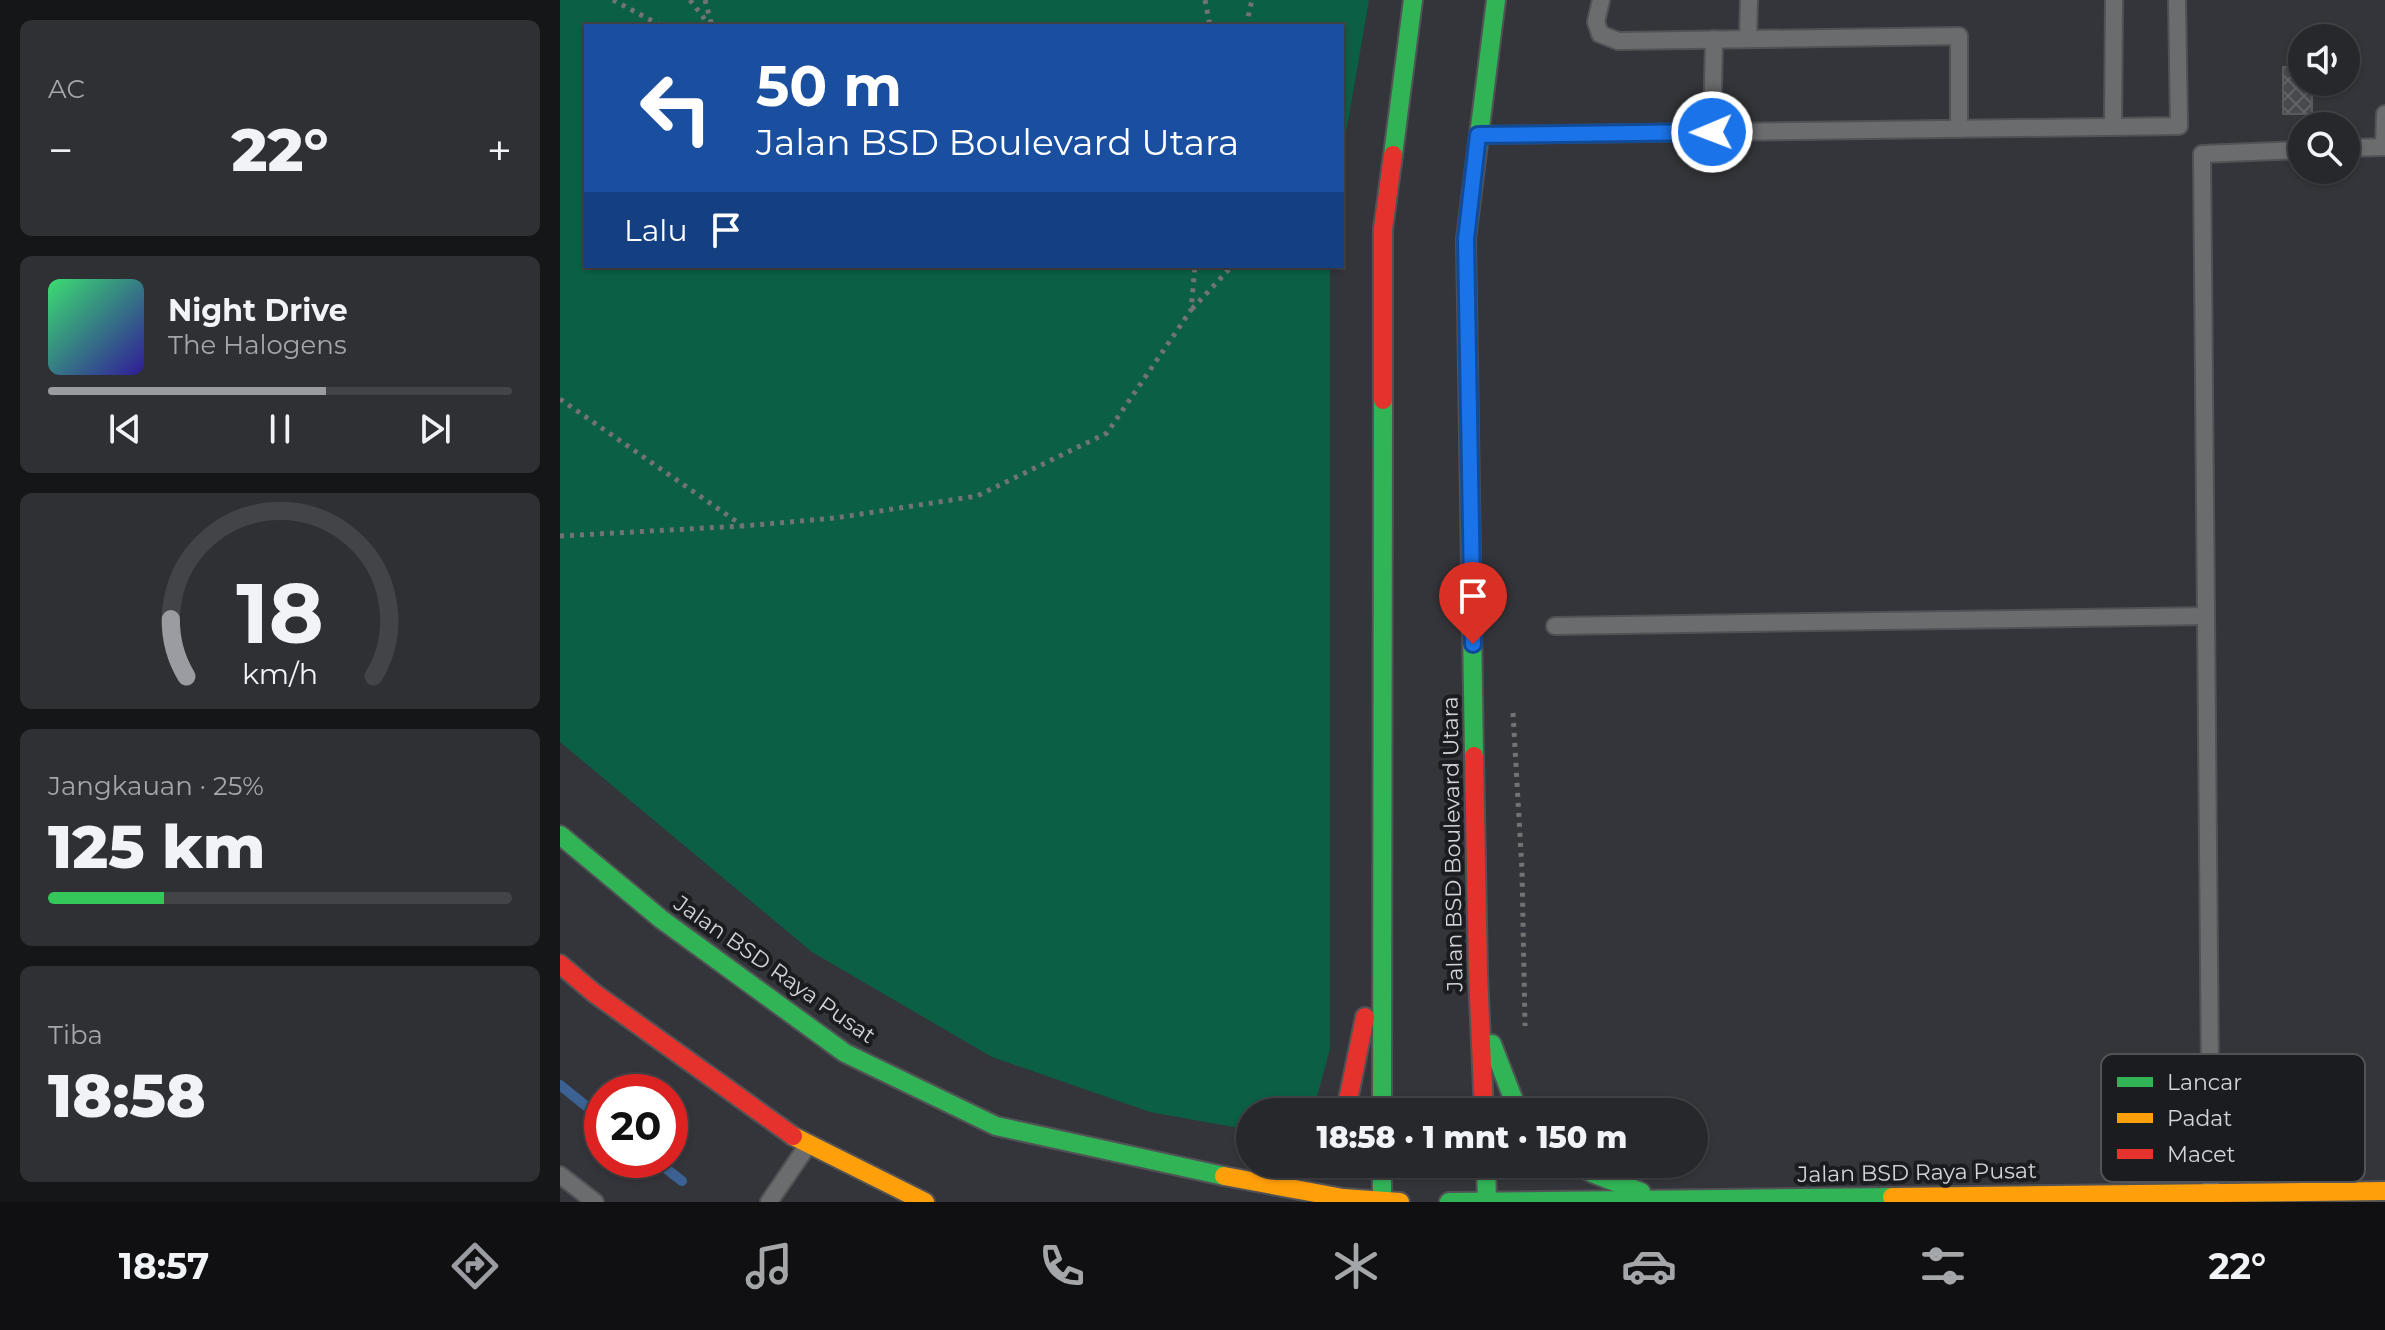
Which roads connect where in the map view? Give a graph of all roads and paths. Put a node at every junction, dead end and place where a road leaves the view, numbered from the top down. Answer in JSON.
{"nodes":[{"id":1,"x":613,"y":0,"type":"edge"},
{"id":2,"x":690,"y":0,"type":"edge"},
{"id":3,"x":705,"y":0,"type":"edge"},
{"id":4,"x":1205,"y":0,"type":"edge"},
{"id":5,"x":1252,"y":0,"type":"edge"},
{"id":6,"x":1413,"y":0,"type":"edge"},
{"id":7,"x":1496,"y":0,"type":"edge"},
{"id":8,"x":1601,"y":0,"type":"edge"},
{"id":9,"x":1749,"y":0,"type":"edge"},
{"id":10,"x":2114,"y":0,"type":"edge"},
{"id":11,"x":2177,"y":0,"type":"edge"},
{"id":12,"x":658,"y":24,"type":"edge"},
{"id":13,"x":709,"y":24,"type":"edge"},
{"id":14,"x":711,"y":24,"type":"edge"},
{"id":15,"x":1210,"y":24,"type":"edge"},
{"id":16,"x":1246,"y":24,"type":"edge"},
{"id":17,"x":1714,"y":39,"type":"junction"},
{"id":18,"x":1748,"y":39,"type":"junction"},
{"id":19,"x":2385,"y":114,"type":"edge"},
{"id":20,"x":2113,"y":127,"type":"junction"},
{"id":21,"x":1959,"y":129,"type":"junction"},
{"id":22,"x":1712,"y":132,"type":"junction"},
{"id":23,"x":1478,"y":135,"type":"junction"},
{"id":24,"x":2385,"y":147,"type":"edge"},
{"id":25,"x":2360,"y":148,"type":"edge"},
{"id":26,"x":2288,"y":151,"type":"edge"},
{"id":27,"x":1195,"y":268,"type":"edge"},
{"id":28,"x":1230,"y":268,"type":"edge"},
{"id":29,"x":1191,"y":310,"type":"junction"},
{"id":30,"x":560,"y":399,"type":"edge"},
{"id":31,"x":743,"y":526,"type":"junction"},
{"id":32,"x":560,"y":536,"type":"edge"},
{"id":33,"x":2206,"y":616,"type":"junction"},
{"id":34,"x":1555,"y":626,"type":"dead end"},
{"id":35,"x":560,"y":835,"type":"edge"},
{"id":36,"x":1383,"y":958,"type":"junction"},
{"id":37,"x":560,"y":964,"type":"edge"},
{"id":38,"x":1480,"y":1013,"type":"junction"},
{"id":39,"x":2210,"y":1054,"type":"edge"},
{"id":40,"x":1348,"y":1098,"type":"edge"},
{"id":41,"x":1382,"y":1098,"type":"edge"},
{"id":42,"x":1483,"y":1098,"type":"edge"},
{"id":43,"x":1513,"y":1098,"type":"edge"},
{"id":44,"x":809,"y":1144,"type":"junction"},
{"id":45,"x":1236,"y":1166,"type":"edge"},
{"id":46,"x":1195,"y":1171,"type":"junction"},
{"id":47,"x":560,"y":1175,"type":"edge"},
{"id":48,"x":1382,"y":1178,"type":"edge"},
{"id":49,"x":1486,"y":1178,"type":"edge"},
{"id":50,"x":1605,"y":1178,"type":"edge"},
{"id":51,"x":2211,"y":1182,"type":"edge"},
{"id":52,"x":2385,"y":1191,"type":"edge"},
{"id":53,"x":2211,"y":1193,"type":"junction"},
{"id":54,"x":1660,"y":1199,"type":"junction"},
{"id":55,"x":1487,"y":1201,"type":"edge"},
{"id":56,"x":595,"y":1202,"type":"edge"},
{"id":57,"x":769,"y":1202,"type":"edge"},
{"id":58,"x":925,"y":1202,"type":"edge"},
{"id":59,"x":1382,"y":1202,"type":"edge"},
{"id":60,"x":1400,"y":1202,"type":"edge"},
{"id":61,"x":1449,"y":1202,"type":"edge"}],
"edges":[{"from":1,"to":12,"type":"path"},
{"from":2,"to":13,"type":"path"},
{"from":3,"to":14,"type":"path"},
{"from":4,"to":15,"type":"path"},
{"from":5,"to":16,"type":"path"},
{"from":6,"to":36,"type":"main road"},
{"from":7,"to":23,"type":"main road","name":"Jalan BSD Boulevard Utara"},
{"from":8,"to":17,"type":"lane"},
{"from":9,"to":18,"type":"lane"},
{"from":10,"to":20,"type":"lane"},
{"from":11,"to":20,"type":"lane"},
{"from":17,"to":18,"type":"lane"},
{"from":17,"to":22,"type":"lane"},
{"from":18,"to":21,"type":"lane"},
{"from":19,"to":24,"type":"lane"},
{"from":20,"to":21,"type":"lane"},
{"from":21,"to":22,"type":"lane"},
{"from":22,"to":23,"type":"lane"},
{"from":23,"to":38,"type":"main road","name":"Jalan BSD Boulevard Utara"},
{"from":24,"to":25,"type":"lane"},
{"from":26,"to":33,"type":"lane"},
{"from":27,"to":29,"type":"path"},
{"from":28,"to":29,"type":"path"},
{"from":29,"to":31,"type":"path"},
{"from":30,"to":31,"type":"path"},
{"from":31,"to":32,"type":"path"},
{"from":33,"to":34,"type":"lane"},
{"from":33,"to":39,"type":"lane"},
{"from":35,"to":46,"type":"main road","name":"Jalan BSD Raya Pusat"},
{"from":36,"to":40,"type":"main road"},
{"from":36,"to":41,"type":"main road"},
{"from":37,"to":44,"type":"main road"},
{"from":38,"to":42,"type":"main road","name":"Jalan BSD Boulevard Utara"},
{"from":38,"to":43,"type":"main road"},
{"from":44,"to":57,"type":"lane"},
{"from":44,"to":58,"type":"main road"},
{"from":45,"to":46,"type":"main road"},
{"from":46,"to":59,"type":"main road","name":"Jalan BSD Raya Pusat"},
{"from":47,"to":56,"type":"lane"},
{"from":48,"to":59,"type":"main road"},
{"from":49,"to":55,"type":"main road"},
{"from":50,"to":54,"type":"main road"},
{"from":51,"to":53,"type":"lane"},
{"from":52,"to":53,"type":"main road","name":"Jalan BSD Raya Pusat"},
{"from":53,"to":54,"type":"main road","name":"Jalan BSD Raya Pusat"},
{"from":54,"to":55,"type":"main road","name":"Jalan BSD Raya Pusat"},
{"from":55,"to":61,"type":"main road","name":"Jalan BSD Raya Pusat"},
{"from":59,"to":60,"type":"main road","name":"Jalan BSD Raya Pusat"}]}
